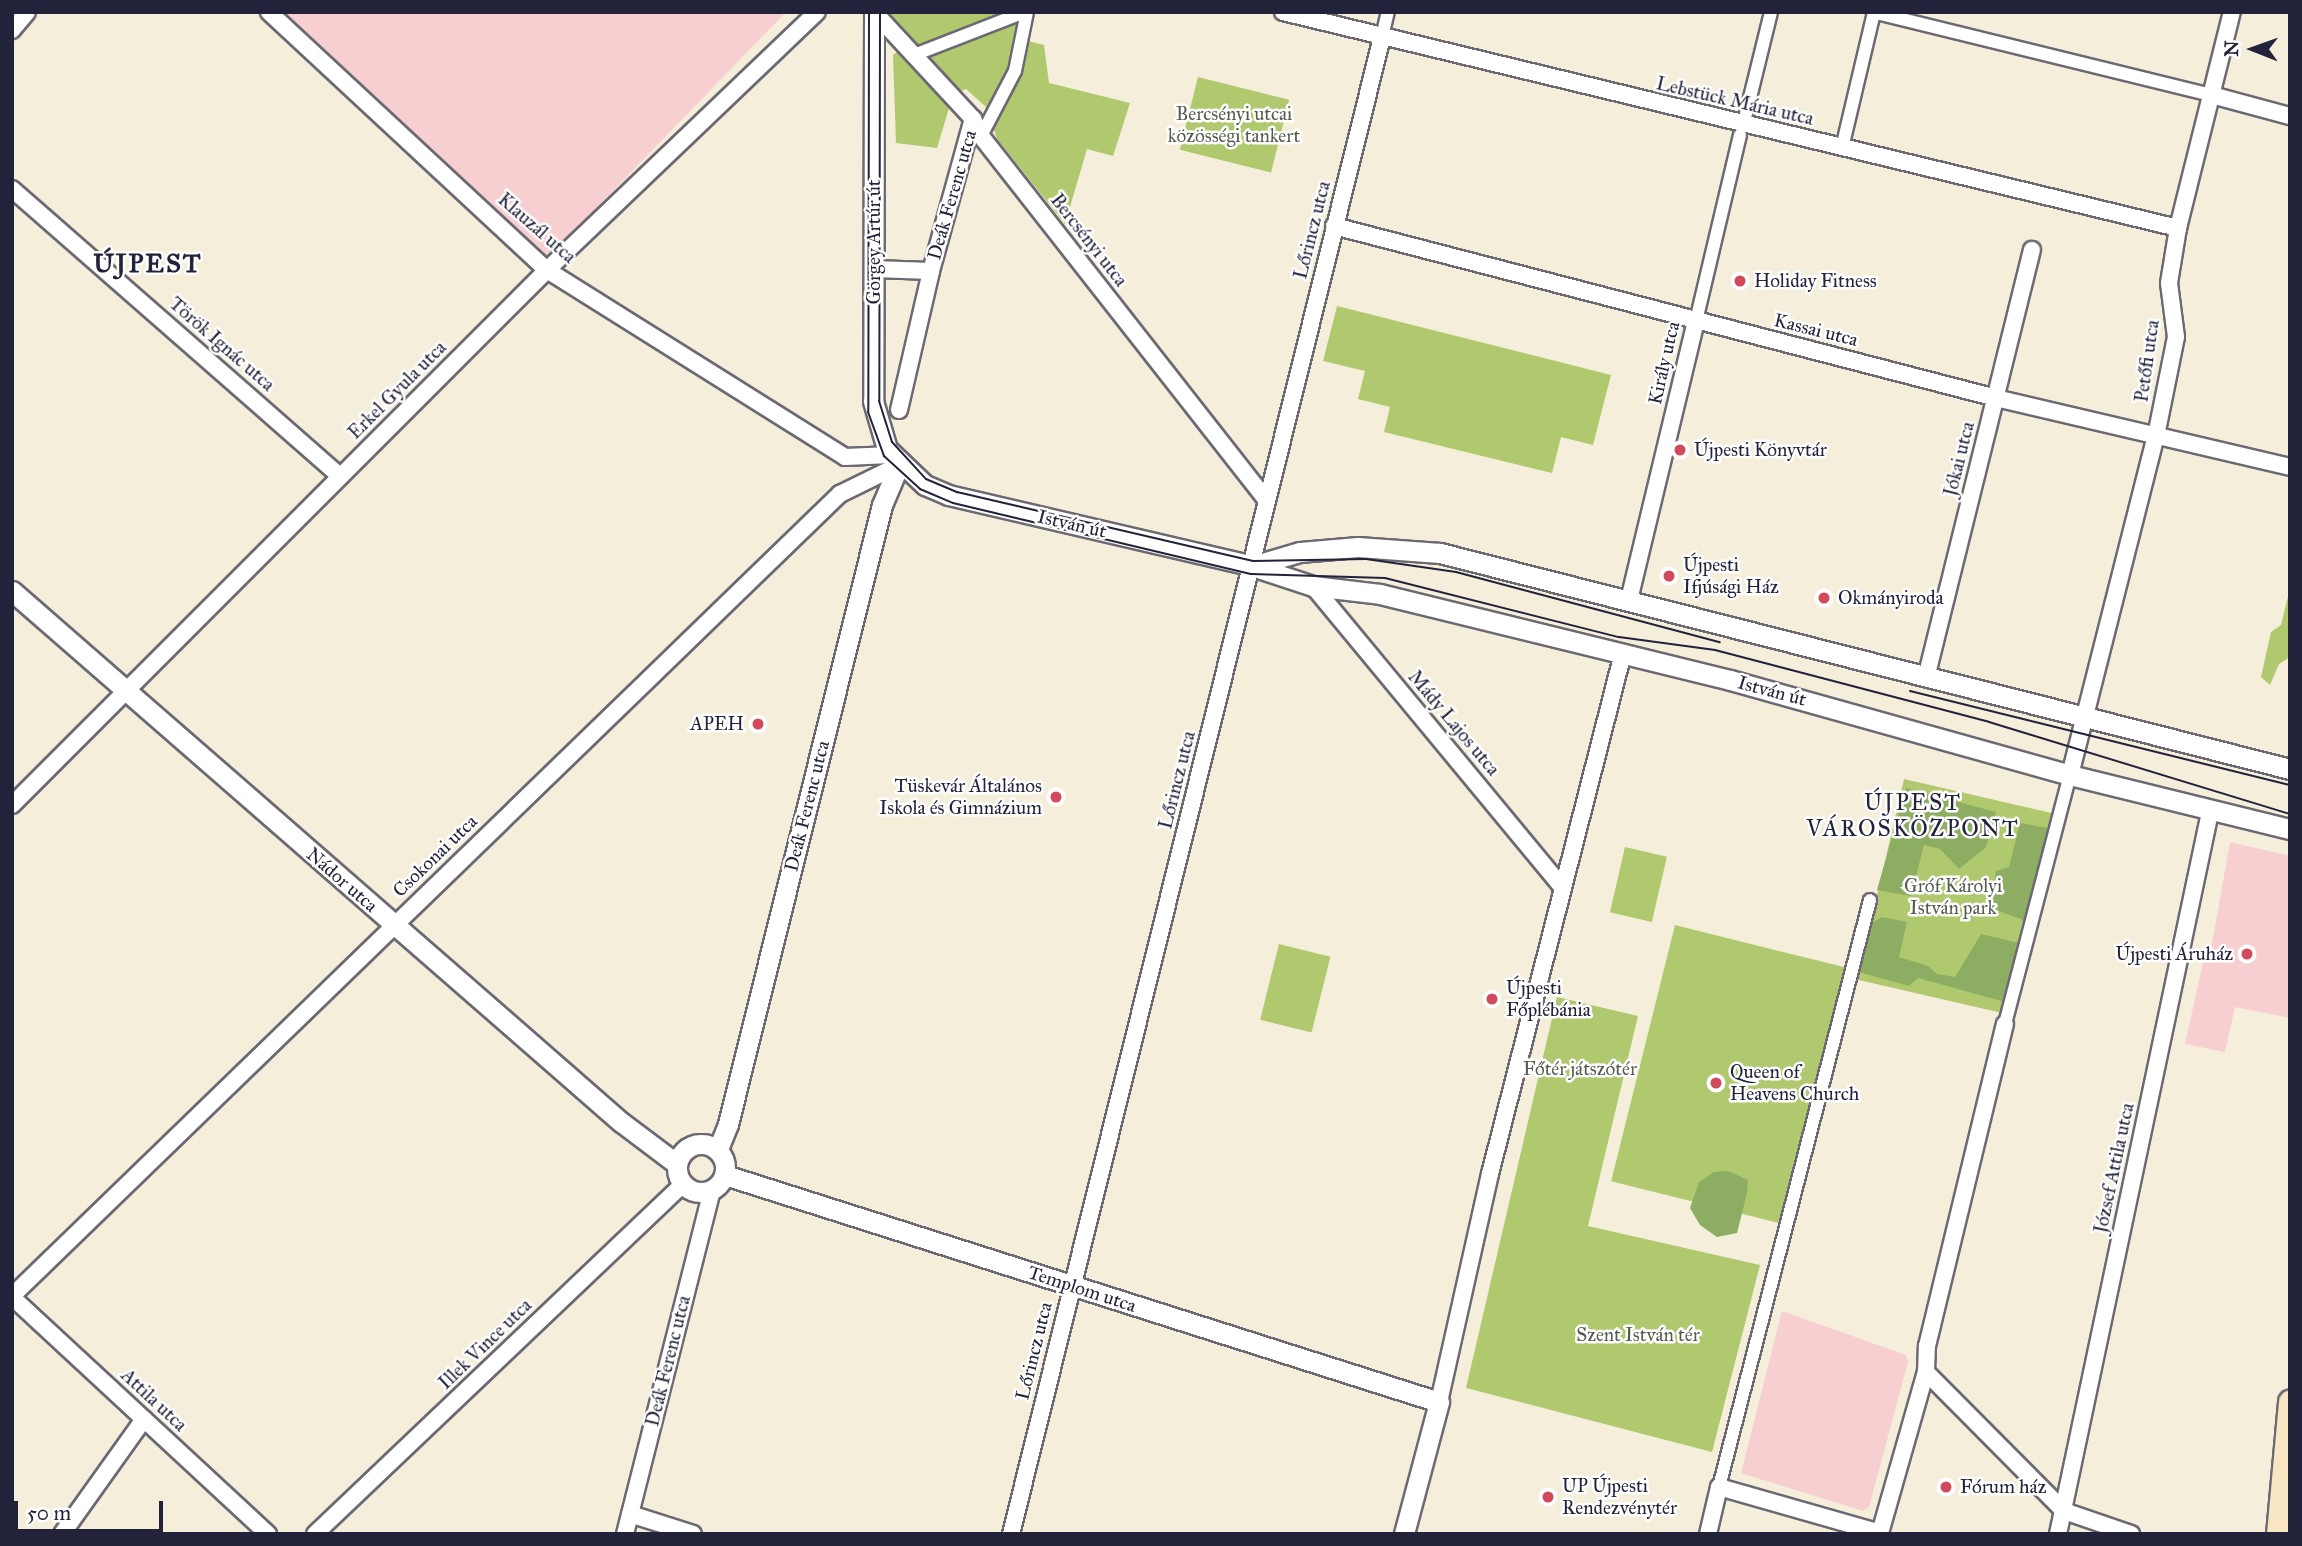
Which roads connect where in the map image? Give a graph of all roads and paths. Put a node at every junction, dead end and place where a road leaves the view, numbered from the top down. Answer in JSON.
{"nodes":[{"id":1,"x":27,"y":12,"type":"edge"},
{"id":2,"x":269,"y":12,"type":"edge"},
{"id":3,"x":817,"y":12,"type":"edge"},
{"id":4,"x":874,"y":12,"type":"edge"},
{"id":5,"x":1026,"y":12,"type":"edge"},
{"id":6,"x":1283,"y":12,"type":"edge"},
{"id":7,"x":1388,"y":12,"type":"edge"},
{"id":8,"x":1771,"y":12,"type":"edge"},
{"id":9,"x":1874,"y":12,"type":"edge"},
{"id":10,"x":2232,"y":12,"type":"edge"},
{"id":11,"x":12,"y":30,"type":"edge"},
{"id":12,"x":1382,"y":37,"type":"junction"},
{"id":13,"x":914,"y":55,"type":"junction"},
{"id":14,"x":2212,"y":95,"type":"junction"},
{"id":15,"x":1745,"y":114,"type":"dead end"},
{"id":16,"x":2290,"y":116,"type":"edge"},
{"id":17,"x":973,"y":119,"type":"junction"},
{"id":18,"x":1741,"y":135,"type":"dead end"},
{"id":19,"x":981,"y":136,"type":"junction"},
{"id":20,"x":1842,"y":148,"type":"junction"},
{"id":21,"x":12,"y":189,"type":"edge"},
{"id":22,"x":1334,"y":226,"type":"junction"},
{"id":23,"x":2178,"y":228,"type":"junction"},
{"id":24,"x":2032,"y":250,"type":"dead end"},
{"id":25,"x":547,"y":270,"type":"junction"},
{"id":26,"x":874,"y":270,"type":"junction"},
{"id":27,"x":931,"y":271,"type":"junction"},
{"id":28,"x":1696,"y":321,"type":"junction"},
{"id":29,"x":1996,"y":398,"type":"junction"},
{"id":30,"x":899,"y":410,"type":"dead end"},
{"id":31,"x":2156,"y":436,"type":"junction"},
{"id":32,"x":845,"y":457,"type":"junction"},
{"id":33,"x":895,"y":460,"type":"junction"},
{"id":34,"x":2290,"y":467,"type":"edge"},
{"id":35,"x":340,"y":476,"type":"junction"},
{"id":36,"x":839,"y":494,"type":"junction"},
{"id":37,"x":1266,"y":499,"type":"junction"},
{"id":38,"x":1252,"y":566,"type":"junction"},
{"id":39,"x":1312,"y":586,"type":"junction"},
{"id":40,"x":12,"y":591,"type":"edge"},
{"id":41,"x":1629,"y":600,"type":"junction"},
{"id":42,"x":1623,"y":653,"type":"junction"},
{"id":43,"x":1926,"y":678,"type":"junction"},
{"id":44,"x":127,"y":690,"type":"junction"},
{"id":45,"x":2087,"y":716,"type":"junction"},
{"id":46,"x":2288,"y":768,"type":"edge"},
{"id":47,"x":2070,"y":775,"type":"junction"},
{"id":48,"x":12,"y":804,"type":"edge"},
{"id":49,"x":2210,"y":812,"type":"junction"},
{"id":50,"x":2290,"y":830,"type":"edge"},
{"id":51,"x":1562,"y":887,"type":"junction"},
{"id":52,"x":1870,"y":900,"type":"dead end"},
{"id":53,"x":394,"y":925,"type":"junction"},
{"id":54,"x":2005,"y":1024,"type":"joint"},
{"id":55,"x":718,"y":1149,"type":"junction"},
{"id":56,"x":677,"y":1164,"type":"junction"},
{"id":57,"x":718,"y":1182,"type":"junction"},
{"id":58,"x":683,"y":1184,"type":"junction"},
{"id":59,"x":1072,"y":1286,"type":"junction"},
{"id":60,"x":12,"y":1296,"type":"edge"},
{"id":61,"x":1926,"y":1372,"type":"junction"},
{"id":62,"x":1439,"y":1402,"type":"junction"},
{"id":63,"x":2290,"y":1402,"type":"edge"},
{"id":64,"x":144,"y":1419,"type":"junction"},
{"id":65,"x":1719,"y":1488,"type":"junction"},
{"id":66,"x":2064,"y":1511,"type":"junction"},
{"id":67,"x":630,"y":1514,"type":"junction"},
{"id":68,"x":1880,"y":1533,"type":"edge"},
{"id":69,"x":62,"y":1534,"type":"edge"},
{"id":70,"x":268,"y":1534,"type":"edge"},
{"id":71,"x":315,"y":1534,"type":"edge"},
{"id":72,"x":625,"y":1534,"type":"edge"},
{"id":73,"x":693,"y":1534,"type":"edge"},
{"id":74,"x":1011,"y":1534,"type":"edge"},
{"id":75,"x":1404,"y":1534,"type":"edge"},
{"id":76,"x":1708,"y":1534,"type":"edge"},
{"id":77,"x":2058,"y":1534,"type":"edge"},
{"id":78,"x":2131,"y":1534,"type":"edge"},
{"id":79,"x":2278,"y":1534,"type":"edge"}],
"edges":[{"from":1,"to":11,"type":"street"},
{"from":2,"to":25,"type":"street","name":"Klauzál utca"},
{"from":3,"to":25,"type":"street","name":"Erkel Gyula utca"},
{"from":4,"to":13,"type":"street","name":"Bercsényi utca"},
{"from":4,"to":26,"type":"street","name":"Görgey Artúr út"},
{"from":5,"to":13,"type":"street"},
{"from":5,"to":19,"type":"street"},
{"from":6,"to":12,"type":"street","name":"Lebstück Mária utca"},
{"from":7,"to":12,"type":"street"},
{"from":8,"to":15,"type":"street"},
{"from":9,"to":14,"type":"street"},
{"from":9,"to":20,"type":"street"},
{"from":10,"to":14,"type":"street","name":"Petőfi utca"},
{"from":12,"to":20,"type":"street","name":"Lebstück Mária utca"},
{"from":12,"to":22,"type":"street","name":"Lőrincz utca"},
{"from":13,"to":17,"type":"street","name":"Bercsényi utca"},
{"from":14,"to":16,"type":"street"},
{"from":14,"to":23,"type":"street","name":"Petőfi utca"},
{"from":17,"to":19,"type":"street","name":"Bercsényi utca"},
{"from":17,"to":27,"type":"street","name":"Deák Ferenc utca"},
{"from":18,"to":28,"type":"street","name":"Király utca"},
{"from":19,"to":37,"type":"street","name":"Bercsényi utca"},
{"from":20,"to":23,"type":"street","name":"Lebstück Mária utca"},
{"from":21,"to":35,"type":"street","name":"Török Ignác utca"},
{"from":22,"to":28,"type":"street","name":"Kassai utca"},
{"from":22,"to":37,"type":"street","name":"Lőrincz utca"},
{"from":23,"to":31,"type":"street","name":"Petőfi utca"},
{"from":24,"to":29,"type":"street","name":"Jókai utca"},
{"from":25,"to":32,"type":"street","name":"Klauzál utca"},
{"from":25,"to":35,"type":"street","name":"Erkel Gyula utca"},
{"from":26,"to":27,"type":"street","name":"Deák Ferenc utca"},
{"from":26,"to":33,"type":"street","name":"Görgey Artúr út"},
{"from":27,"to":30,"type":"street","name":"Deák Ferenc utca"},
{"from":28,"to":29,"type":"street","name":"Kassai utca"},
{"from":28,"to":41,"type":"street","name":"Király utca"},
{"from":29,"to":31,"type":"street","name":"Kassai utca"},
{"from":29,"to":43,"type":"street","name":"Jókai utca"},
{"from":31,"to":34,"type":"street","name":"Kassai utca"},
{"from":31,"to":45,"type":"street","name":"Petőfi utca"},
{"from":32,"to":33,"type":"street"},
{"from":32,"to":36,"type":"street"},
{"from":33,"to":36,"type":"street","name":"Csokonai utca"},
{"from":33,"to":38,"type":"street","name":"István út"},
{"from":33,"to":55,"type":"street","name":"Deák Ferenc utca"},
{"from":35,"to":44,"type":"street","name":"Erkel Gyula utca"},
{"from":36,"to":53,"type":"street","name":"Csokonai utca"},
{"from":37,"to":38,"type":"street","name":"Lőrincz utca"},
{"from":38,"to":39,"type":"street","name":"István út"},
{"from":38,"to":41,"type":"street","name":"István út"},
{"from":38,"to":59,"type":"street","name":"Lőrincz utca"},
{"from":39,"to":42,"type":"street","name":"István út"},
{"from":39,"to":51,"type":"street","name":"Mády Lajos utca"},
{"from":40,"to":44,"type":"street","name":"Nádor utca"},
{"from":41,"to":43,"type":"street","name":"István út"},
{"from":42,"to":47,"type":"street","name":"István út"},
{"from":42,"to":51,"type":"street"},
{"from":43,"to":45,"type":"street","name":"István út"},
{"from":44,"to":48,"type":"street","name":"Erkel Gyula utca"},
{"from":44,"to":53,"type":"street","name":"Nádor utca"},
{"from":45,"to":46,"type":"street","name":"István út"},
{"from":45,"to":47,"type":"street","name":"Petőfi utca"},
{"from":47,"to":49,"type":"street","name":"István út"},
{"from":47,"to":54,"type":"street"},
{"from":49,"to":50,"type":"street","name":"István út"},
{"from":49,"to":66,"type":"street","name":"József Attila utca"},
{"from":51,"to":62,"type":"street"},
{"from":52,"to":65,"type":"street"},
{"from":53,"to":56,"type":"street","name":"Nádor utca"},
{"from":53,"to":60,"type":"street","name":"Csokonai utca"},
{"from":54,"to":61,"type":"street"},
{"from":55,"to":56,"type":"street"},
{"from":55,"to":57,"type":"street"},
{"from":56,"to":58,"type":"street"},
{"from":57,"to":58,"type":"street"},
{"from":57,"to":59,"type":"street","name":"Templom utca"},
{"from":57,"to":67,"type":"street","name":"Deák Ferenc utca"},
{"from":58,"to":71,"type":"street","name":"Illek Vince utca"},
{"from":59,"to":62,"type":"street","name":"Templom utca"},
{"from":59,"to":74,"type":"street","name":"Lőrincz utca"},
{"from":60,"to":64,"type":"street","name":"Attila utca"},
{"from":61,"to":66,"type":"street"},
{"from":61,"to":68,"type":"street"},
{"from":62,"to":75,"type":"street"},
{"from":63,"to":79,"type":"main road"},
{"from":64,"to":69,"type":"street"},
{"from":64,"to":70,"type":"street","name":"Attila utca"},
{"from":65,"to":68,"type":"street"},
{"from":65,"to":76,"type":"street"},
{"from":66,"to":77,"type":"street","name":"József Attila utca"},
{"from":66,"to":78,"type":"street"},
{"from":67,"to":72,"type":"street","name":"Deák Ferenc utca"},
{"from":67,"to":73,"type":"street"}]}
